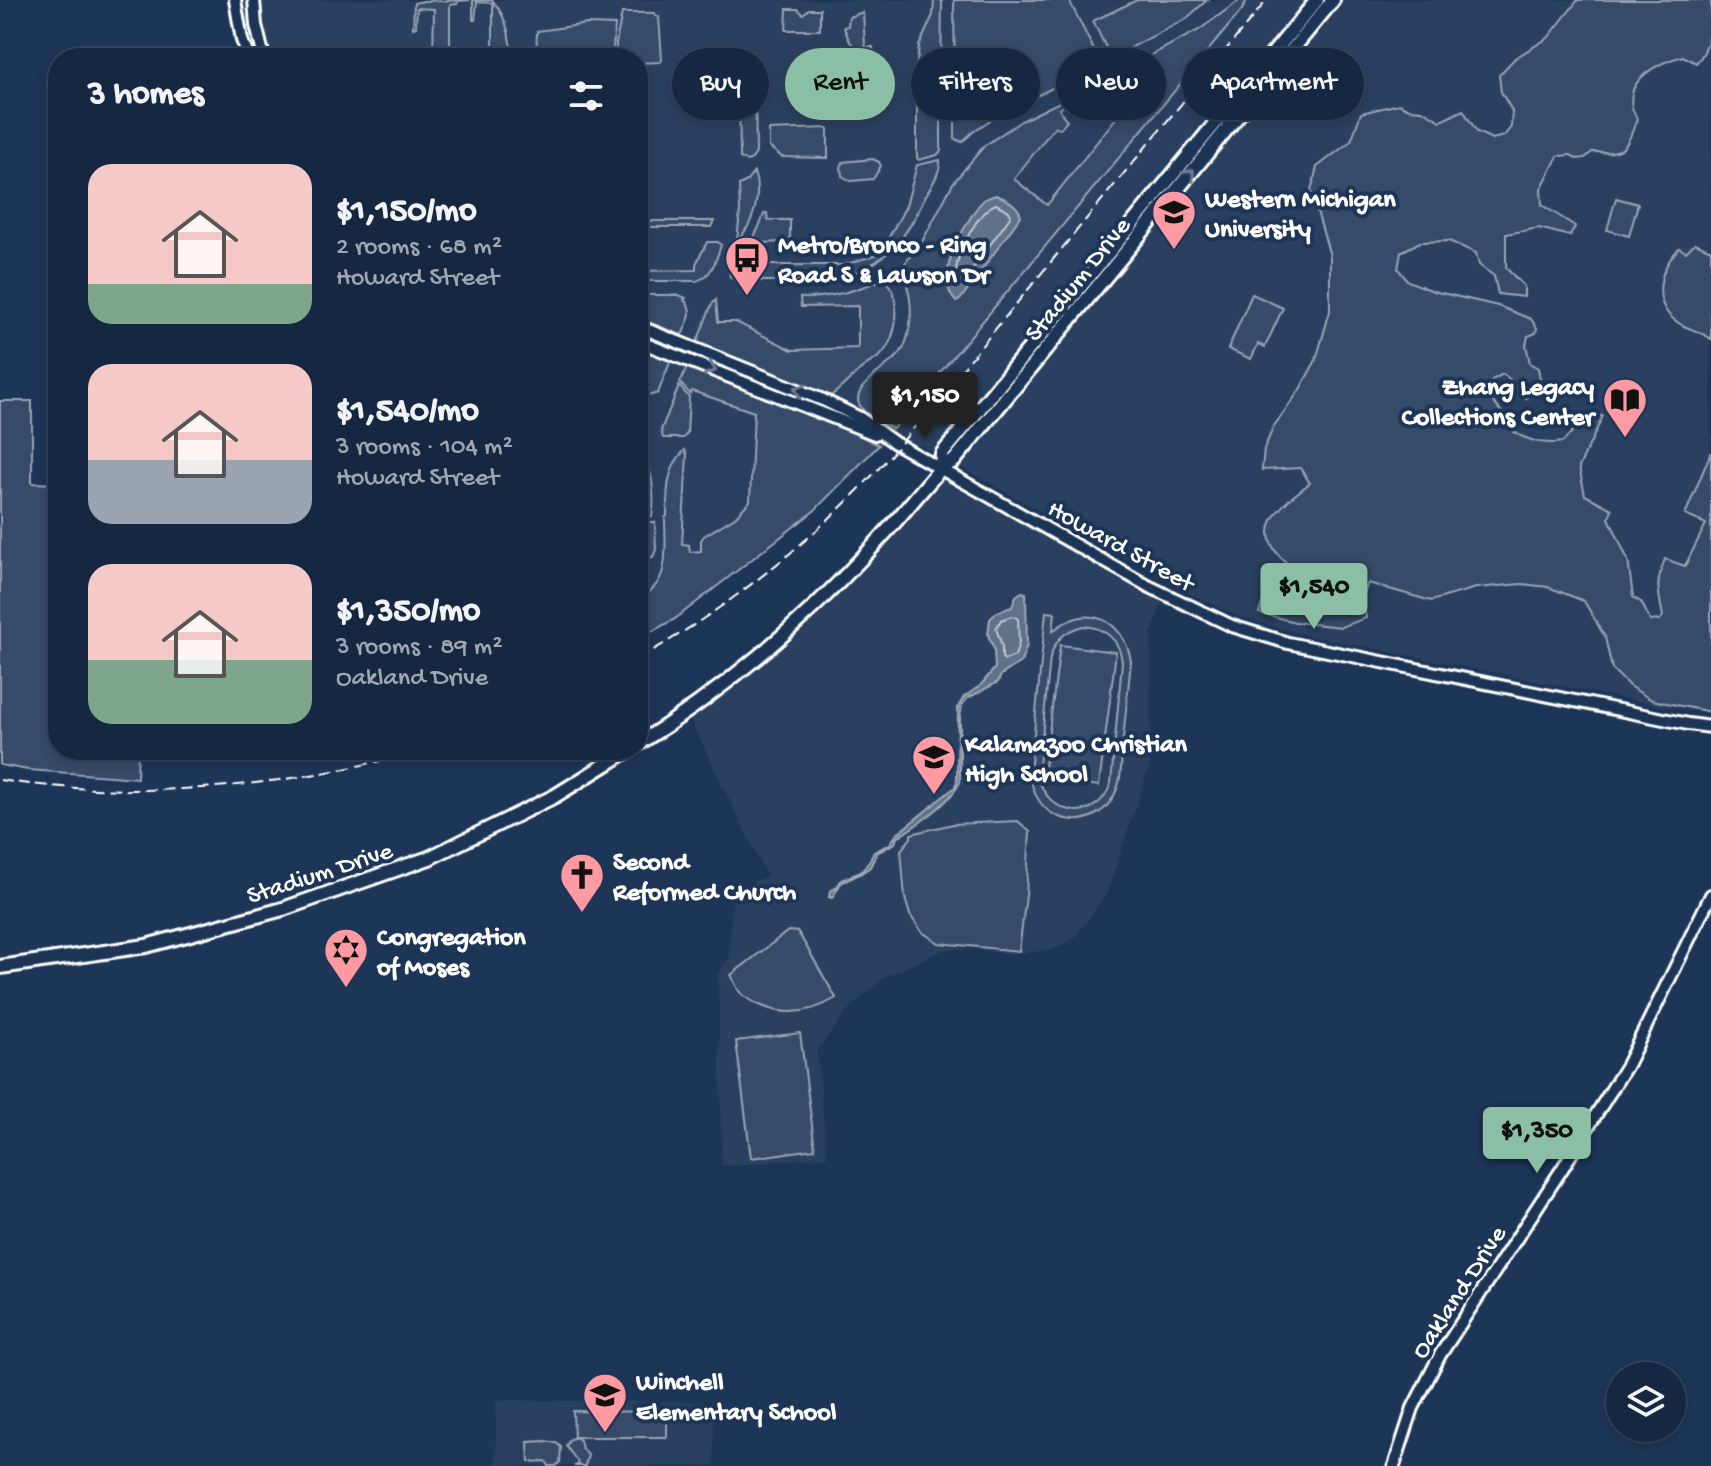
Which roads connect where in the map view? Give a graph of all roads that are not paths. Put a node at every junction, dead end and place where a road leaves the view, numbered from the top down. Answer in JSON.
{"nodes":[{"id":1,"x":235,"y":0,"type":"edge"},
{"id":2,"x":254,"y":0,"type":"edge"},
{"id":3,"x":1317,"y":0,"type":"edge"},
{"id":4,"x":1333,"y":0,"type":"edge"},
{"id":5,"x":245,"y":48,"type":"edge"},
{"id":6,"x":262,"y":48,"type":"edge"},
{"id":7,"x":648,"y":330,"type":"edge"},
{"id":8,"x":648,"y":345,"type":"edge"},
{"id":9,"x":892,"y":440,"type":"junction"},
{"id":10,"x":941,"y":468,"type":"junction"},
{"id":11,"x":1711,"y":727,"type":"edge"},
{"id":12,"x":648,"y":738,"type":"edge"},
{"id":13,"x":613,"y":760,"type":"edge"},
{"id":14,"x":1711,"y":895,"type":"edge"},
{"id":15,"x":0,"y":967,"type":"edge"},
{"id":16,"x":1394,"y":1466,"type":"edge"}],
"edges":[{"from":1,"to":5,"type":"street"},
{"from":2,"to":6,"type":"street"},
{"from":3,"to":10,"type":"main road","name":"Stadium Drive"},
{"from":10,"to":4,"type":"main road","name":"Stadium Drive","one_way":true},
{"from":9,"to":7,"type":"street","name":"Howard Street","one_way":true},
{"from":8,"to":9,"type":"street","one_way":true},
{"from":9,"to":10,"type":"street","name":"Howard Street"},
{"from":10,"to":11,"type":"street","name":"Howard Street"},
{"from":10,"to":12,"type":"main road","name":"Stadium Drive"},
{"from":13,"to":15,"type":"main road","name":"Stadium Drive"},
{"from":14,"to":16,"type":"street","name":"Oakland Drive"}]}
